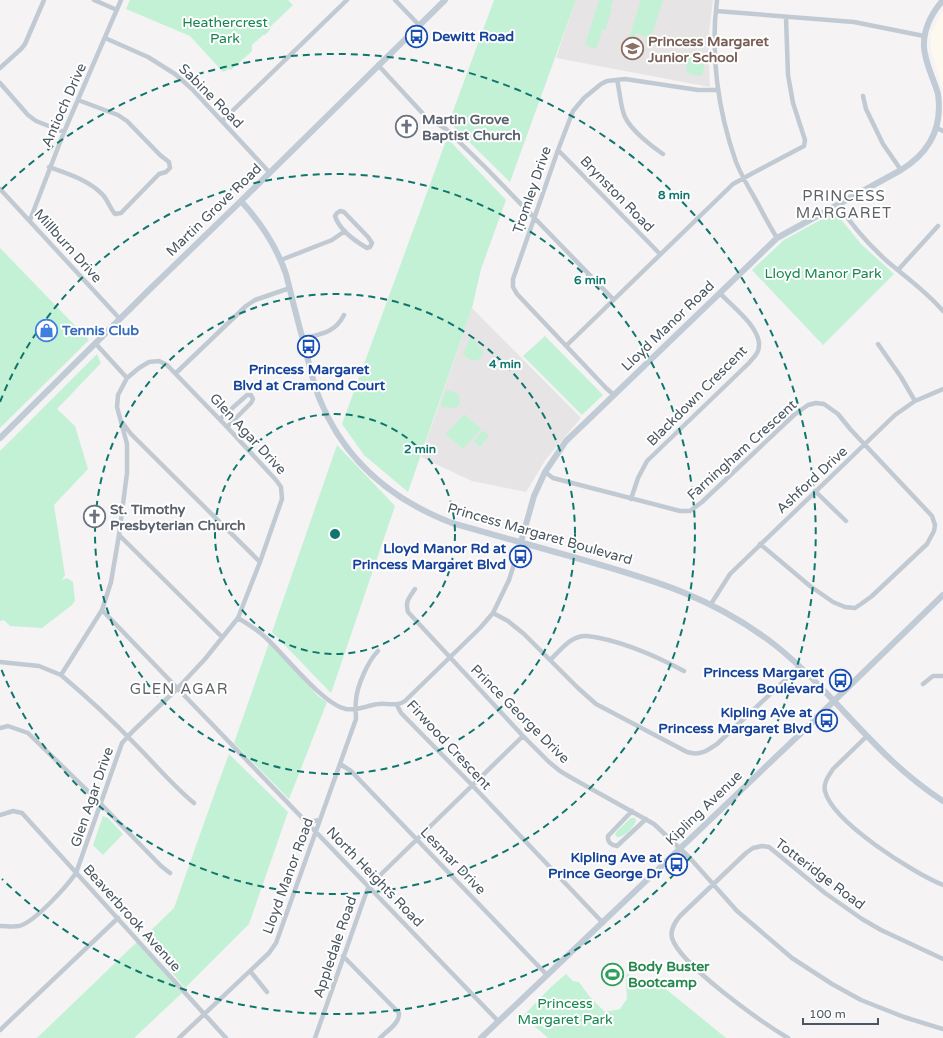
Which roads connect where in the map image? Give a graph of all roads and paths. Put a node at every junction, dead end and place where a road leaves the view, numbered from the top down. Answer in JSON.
{"nodes":[{"id":1,"x":44,"y":0,"type":"edge"},
{"id":2,"x":94,"y":0,"type":"edge"},
{"id":3,"x":121,"y":0,"type":"edge"},
{"id":4,"x":347,"y":0,"type":"edge"},
{"id":5,"x":395,"y":0,"type":"edge"},
{"id":6,"x":445,"y":0,"type":"edge"},
{"id":7,"x":717,"y":0,"type":"edge"},
{"id":8,"x":943,"y":0,"type":"edge"},
{"id":9,"x":117,"y":10,"type":"junction"},
{"id":10,"x":716,"y":11,"type":"junction"},
{"id":11,"x":786,"y":18,"type":"junction"},
{"id":12,"x":419,"y":25,"type":"junction"},
{"id":13,"x":924,"y":36,"type":"junction"},
{"id":14,"x":105,"y":38,"type":"junction"},
{"id":15,"x":378,"y":65,"type":"junction"},
{"id":16,"x":0,"y":68,"type":"edge"},
{"id":17,"x":618,"y":80,"type":"junction"},
{"id":18,"x":0,"y":83,"type":"edge"},
{"id":19,"x":718,"y":90,"type":"junction"},
{"id":20,"x":863,"y":96,"type":"dead end"},
{"id":21,"x":78,"y":100,"type":"junction"},
{"id":22,"x":222,"y":121,"type":"junction"},
{"id":23,"x":941,"y":130,"type":"edge"},
{"id":24,"x":64,"y":132,"type":"junction"},
{"id":25,"x":558,"y":150,"type":"junction"},
{"id":26,"x":663,"y":154,"type":"dead end"},
{"id":27,"x":49,"y":167,"type":"junction"},
{"id":28,"x":901,"y":170,"type":"junction"},
{"id":29,"x":270,"y":173,"type":"junction"},
{"id":30,"x":744,"y":178,"type":"junction"},
{"id":31,"x":0,"y":189,"type":"edge"},
{"id":32,"x":241,"y":201,"type":"junction"},
{"id":33,"x":838,"y":204,"type":"junction"},
{"id":34,"x":534,"y":217,"type":"junction"},
{"id":35,"x":30,"y":220,"type":"junction"},
{"id":36,"x":938,"y":226,"type":"dead end"},
{"id":37,"x":345,"y":231,"type":"junction"},
{"id":38,"x":777,"y":238,"type":"junction"},
{"id":39,"x":660,"y":254,"type":"junction"},
{"id":40,"x":281,"y":260,"type":"junction"},
{"id":41,"x":898,"y":270,"type":"junction"},
{"id":42,"x":290,"y":288,"type":"junction"},
{"id":43,"x":720,"y":293,"type":"junction"},
{"id":44,"x":613,"y":299,"type":"junction"},
{"id":45,"x":943,"y":311,"type":"edge"},
{"id":46,"x":344,"y":315,"type":"dead end"},
{"id":47,"x":120,"y":319,"type":"junction"},
{"id":48,"x":302,"y":339,"type":"junction"},
{"id":49,"x":96,"y":344,"type":"junction"},
{"id":50,"x":878,"y":344,"type":"dead end"},
{"id":51,"x":566,"y":346,"type":"junction"},
{"id":52,"x":176,"y":373,"type":"junction"},
{"id":53,"x":128,"y":378,"type":"junction"},
{"id":54,"x":943,"y":389,"type":"edge"},
{"id":55,"x":614,"y":395,"type":"junction"},
{"id":56,"x":915,"y":402,"type":"junction"},
{"id":57,"x":220,"y":419,"type":"junction"},
{"id":58,"x":120,"y":421,"type":"junction"},
{"id":59,"x":227,"y":427,"type":"junction"},
{"id":60,"x":0,"y":438,"type":"edge"},
{"id":61,"x":865,"y":445,"type":"junction"},
{"id":62,"x":545,"y":472,"type":"junction"},
{"id":63,"x":815,"y":491,"type":"junction"},
{"id":64,"x":631,"y":499,"type":"junction"},
{"id":65,"x":846,"y":521,"type":"dead end"},
{"id":66,"x":119,"y":535,"type":"junction"},
{"id":67,"x":521,"y":542,"type":"junction"},
{"id":68,"x":760,"y":544,"type":"junction"},
{"id":69,"x":260,"y":562,"type":"junction"},
{"id":70,"x":415,"y":589,"type":"dead end"},
{"id":71,"x":943,"y":595,"type":"edge"},
{"id":72,"x":712,"y":604,"type":"junction"},
{"id":73,"x":102,"y":610,"type":"junction"},
{"id":74,"x":493,"y":613,"type":"junction"},
{"id":75,"x":238,"y":618,"type":"junction"},
{"id":76,"x":222,"y":637,"type":"junction"},
{"id":77,"x":378,"y":651,"type":"dead end"},
{"id":78,"x":450,"y":657,"type":"junction"},
{"id":79,"x":550,"y":660,"type":"junction"},
{"id":80,"x":0,"y":662,"type":"edge"},
{"id":81,"x":799,"y":667,"type":"junction"},
{"id":82,"x":684,"y":671,"type":"dead end"},
{"id":83,"x":61,"y":675,"type":"junction"},
{"id":84,"x":943,"y":676,"type":"edge"},
{"id":85,"x":923,"y":684,"type":"dead end"},
{"id":86,"x":177,"y":689,"type":"junction"},
{"id":87,"x":833,"y":701,"type":"junction"},
{"id":88,"x":397,"y":705,"type":"junction"},
{"id":89,"x":356,"y":710,"type":"junction"},
{"id":90,"x":0,"y":728,"type":"edge"},
{"id":91,"x":524,"y":736,"type":"junction"},
{"id":92,"x":867,"y":736,"type":"junction"},
{"id":93,"x":127,"y":737,"type":"junction"},
{"id":94,"x":340,"y":764,"type":"junction"},
{"id":95,"x":472,"y":785,"type":"junction"},
{"id":96,"x":943,"y":801,"type":"edge"},
{"id":97,"x":100,"y":803,"type":"junction"},
{"id":98,"x":194,"y":803,"type":"dead end"},
{"id":99,"x":632,"y":811,"type":"junction"},
{"id":100,"x":0,"y":815,"type":"edge"},
{"id":101,"x":646,"y":819,"type":"junction"},
{"id":102,"x":320,"y":820,"type":"junction"},
{"id":103,"x":307,"y":822,"type":"junction"},
{"id":104,"x":316,"y":832,"type":"junction"},
{"id":105,"x":417,"y":840,"type":"junction"},
{"id":106,"x":679,"y":849,"type":"junction"},
{"id":107,"x":76,"y":873,"type":"junction"},
{"id":108,"x":170,"y":873,"type":"dead end"},
{"id":109,"x":713,"y":884,"type":"junction"},
{"id":110,"x":943,"y":885,"type":"edge"},
{"id":111,"x":369,"y":886,"type":"junction"},
{"id":112,"x":118,"y":918,"type":"junction"},
{"id":113,"x":603,"y":922,"type":"junction"},
{"id":114,"x":0,"y":926,"type":"edge"},
{"id":115,"x":343,"y":956,"type":"junction"},
{"id":116,"x":943,"y":959,"type":"edge"},
{"id":117,"x":250,"y":971,"type":"junction"},
{"id":118,"x":547,"y":975,"type":"junction"},
{"id":119,"x":267,"y":992,"type":"dead end"},
{"id":120,"x":204,"y":1014,"type":"junction"},
{"id":121,"x":498,"y":1021,"type":"junction"},
{"id":122,"x":943,"y":1029,"type":"edge"},
{"id":123,"x":0,"y":1030,"type":"edge"},
{"id":124,"x":179,"y":1038,"type":"edge"},
{"id":125,"x":226,"y":1038,"type":"edge"},
{"id":126,"x":315,"y":1038,"type":"edge"},
{"id":127,"x":380,"y":1038,"type":"edge"},
{"id":128,"x":481,"y":1038,"type":"edge"},
{"id":129,"x":788,"y":1038,"type":"edge"}],
"edges":[{"from":1,"to":16,"type":"street"},
{"from":2,"to":9,"type":"street"},
{"from":3,"to":9,"type":"street","name":"Antioch Drive"},
{"from":4,"to":22,"type":"street"},
{"from":5,"to":12,"type":"street"},
{"from":6,"to":12,"type":"street","name":"Martin Grove Road"},
{"from":7,"to":10,"type":"street"},
{"from":8,"to":13,"type":"street","name":"Lloyd Manor Road"},
{"from":9,"to":14,"type":"street","name":"Antioch Drive"},
{"from":10,"to":11,"type":"street"},
{"from":10,"to":19,"type":"street"},
{"from":11,"to":13,"type":"street"},
{"from":11,"to":30,"type":"street"},
{"from":12,"to":15,"type":"street","name":"Martin Grove Road"},
{"from":13,"to":23,"type":"street","name":"Lloyd Manor Road"},
{"from":14,"to":21,"type":"street","name":"Antioch Drive"},
{"from":14,"to":22,"type":"street","name":"Sabine Road"},
{"from":15,"to":29,"type":"street","name":"Martin Grove Road"},
{"from":15,"to":34,"type":"street"},
{"from":17,"to":19,"type":"street","name":"Tromley Drive"},
{"from":17,"to":25,"type":"street","name":"Tromley Drive"},
{"from":17,"to":26,"type":"street"},
{"from":18,"to":24,"type":"street"},
{"from":19,"to":30,"type":"street"},
{"from":20,"to":28,"type":"street"},
{"from":21,"to":24,"type":"street","name":"Antioch Drive"},
{"from":21,"to":27,"type":"street"},
{"from":22,"to":29,"type":"street","name":"Sabine Road"},
{"from":23,"to":28,"type":"street","name":"Lloyd Manor Road"},
{"from":24,"to":27,"type":"street","name":"Antioch Drive"},
{"from":25,"to":34,"type":"street","name":"Tromley Drive"},
{"from":25,"to":39,"type":"street","name":"Brynston Road"},
{"from":27,"to":35,"type":"street","name":"Antioch Drive"},
{"from":28,"to":33,"type":"street","name":"Lloyd Manor Road"},
{"from":29,"to":32,"type":"street","name":"Martin Grove Road"},
{"from":30,"to":38,"type":"street"},
{"from":30,"to":39,"type":"street"},
{"from":31,"to":35,"type":"street","name":"Millburn Drive"},
{"from":32,"to":40,"type":"street","name":"Princess Margaret Boulevard"},
{"from":32,"to":47,"type":"street","name":"Martin Grove Road"},
{"from":33,"to":38,"type":"street","name":"Lloyd Manor Road"},
{"from":33,"to":41,"type":"street"},
{"from":34,"to":44,"type":"street"},
{"from":34,"to":51,"type":"street","name":"Tromley Drive"},
{"from":35,"to":47,"type":"street","name":"Millburn Drive"},
{"from":36,"to":41,"type":"street"},
{"from":37,"to":37,"type":"street"},
{"from":37,"to":40,"type":"street"},
{"from":38,"to":43,"type":"street","name":"Lloyd Manor Road"},
{"from":39,"to":44,"type":"street"},
{"from":40,"to":42,"type":"street","name":"Princess Margaret Boulevard"},
{"from":41,"to":45,"type":"street"},
{"from":42,"to":48,"type":"street","name":"Princess Margaret Boulevard"},
{"from":42,"to":52,"type":"street"},
{"from":43,"to":55,"type":"street","name":"Lloyd Manor Road"},
{"from":43,"to":64,"type":"street","name":"Blackdown Crescent"},
{"from":44,"to":51,"type":"street"},
{"from":46,"to":48,"type":"street"},
{"from":47,"to":49,"type":"street","name":"Martin Grove Road"},
{"from":48,"to":67,"type":"street","name":"Princess Margaret Boulevard"},
{"from":49,"to":53,"type":"street"},
{"from":49,"to":60,"type":"street","name":"Martin Grove Road"},
{"from":50,"to":56,"type":"street"},
{"from":51,"to":55,"type":"street","name":"Tromley Drive"},
{"from":52,"to":53,"type":"street","name":"Glen Agar Drive"},
{"from":52,"to":57,"type":"street","name":"Glen Agar Drive"},
{"from":53,"to":58,"type":"street"},
{"from":54,"to":56,"type":"street","name":"Ashford Drive"},
{"from":55,"to":62,"type":"street","name":"Lloyd Manor Road"},
{"from":56,"to":61,"type":"street","name":"Ashford Drive"},
{"from":57,"to":59,"type":"street","name":"Glen Agar Drive"},
{"from":57,"to":59,"type":"street"},
{"from":58,"to":66,"type":"street"},
{"from":58,"to":69,"type":"street"},
{"from":59,"to":69,"type":"street","name":"Glen Agar Drive"},
{"from":61,"to":63,"type":"street","name":"Ashford Drive"},
{"from":61,"to":64,"type":"street","name":"Farningham Crescent"},
{"from":61,"to":68,"type":"street","name":"Farningham Crescent"},
{"from":62,"to":64,"type":"street","name":"Farningham Crescent"},
{"from":62,"to":67,"type":"street","name":"Lloyd Manor Road"},
{"from":63,"to":65,"type":"street"},
{"from":63,"to":68,"type":"street","name":"Ashford Drive"},
{"from":66,"to":73,"type":"street"},
{"from":66,"to":76,"type":"street"},
{"from":67,"to":72,"type":"street","name":"Princess Margaret Boulevard"},
{"from":67,"to":74,"type":"street","name":"Lloyd Manor Road"},
{"from":68,"to":72,"type":"street","name":"Ashford Drive"},
{"from":69,"to":75,"type":"street","name":"Glen Agar Drive"},
{"from":70,"to":78,"type":"street","name":"Prince George Drive"},
{"from":71,"to":87,"type":"street","name":"Kipling Avenue"},
{"from":72,"to":81,"type":"street","name":"Princess Margaret Boulevard"},
{"from":73,"to":83,"type":"street"},
{"from":73,"to":86,"type":"street","name":"North Heights Road"},
{"from":74,"to":78,"type":"street","name":"Lloyd Manor Road"},
{"from":74,"to":79,"type":"street"},
{"from":75,"to":76,"type":"street","name":"Glen Agar Drive"},
{"from":75,"to":89,"type":"street"},
{"from":76,"to":86,"type":"street","name":"Glen Agar Drive"},
{"from":77,"to":89,"type":"street","name":"Lloyd Manor Road"},
{"from":78,"to":88,"type":"street","name":"Lloyd Manor Road"},
{"from":78,"to":91,"type":"street","name":"Prince George Drive"},
{"from":79,"to":81,"type":"street"},
{"from":79,"to":82,"type":"street"},
{"from":80,"to":83,"type":"street"},
{"from":81,"to":87,"type":"street","name":"Princess Margaret Boulevard"},
{"from":83,"to":93,"type":"street"},
{"from":84,"to":85,"type":"street"},
{"from":86,"to":93,"type":"street","name":"Glen Agar Drive"},
{"from":86,"to":103,"type":"street","name":"North Heights Road"},
{"from":87,"to":92,"type":"street","name":"Princess Margaret Boulevard"},
{"from":87,"to":106,"type":"street","name":"Kipling Avenue"},
{"from":88,"to":89,"type":"street","name":"Firwood Crescent"},
{"from":88,"to":95,"type":"street","name":"Firwood Crescent"},
{"from":89,"to":94,"type":"street","name":"Lloyd Manor Road"},
{"from":90,"to":97,"type":"street"},
{"from":91,"to":95,"type":"street","name":"Appledale Road"},
{"from":91,"to":99,"type":"street","name":"Prince George Drive"},
{"from":92,"to":96,"type":"street","name":"Princess Margaret Boulevard"},
{"from":92,"to":110,"type":"street"},
{"from":93,"to":97,"type":"street","name":"Glen Agar Drive"},
{"from":93,"to":98,"type":"street"},
{"from":94,"to":102,"type":"street","name":"Lloyd Manor Road"},
{"from":94,"to":105,"type":"street","name":"Lesmar Drive"},
{"from":95,"to":105,"type":"street","name":"Appledale Road"},
{"from":95,"to":113,"type":"street","name":"Firwood Crescent"},
{"from":97,"to":107,"type":"street","name":"Glen Agar Drive"},
{"from":97,"to":108,"type":"street"},
{"from":99,"to":101,"type":"street","name":"Prince George Drive"},
{"from":99,"to":101,"type":"street"},
{"from":100,"to":107,"type":"street","name":"Beaverbrook Avenue"},
{"from":101,"to":106,"type":"street","name":"Prince George Drive"},
{"from":102,"to":103,"type":"street"},
{"from":102,"to":104,"type":"street","name":"Lloyd Manor Road"},
{"from":103,"to":104,"type":"street","name":"North Heights Road"},
{"from":104,"to":111,"type":"street","name":"North Heights Road"},
{"from":104,"to":117,"type":"street","name":"Lloyd Manor Road"},
{"from":105,"to":111,"type":"street","name":"Appledale Road"},
{"from":105,"to":118,"type":"street","name":"Lesmar Drive"},
{"from":106,"to":109,"type":"street","name":"Prince George Drive"},
{"from":106,"to":113,"type":"street","name":"Kipling Avenue"},
{"from":107,"to":112,"type":"street","name":"Beaverbrook Avenue"},
{"from":107,"to":114,"type":"street","name":"Glen Agar Drive"},
{"from":109,"to":116,"type":"street","name":"Totteridge Road"},
{"from":109,"to":122,"type":"street","name":"Prince George Drive"},
{"from":109,"to":129,"type":"street"},
{"from":111,"to":115,"type":"street","name":"Appledale Road"},
{"from":111,"to":121,"type":"street","name":"North Heights Road"},
{"from":112,"to":120,"type":"street","name":"Beaverbrook Avenue"},
{"from":112,"to":123,"type":"street"},
{"from":113,"to":118,"type":"street","name":"Kipling Avenue"},
{"from":115,"to":126,"type":"street","name":"Appledale Road"},
{"from":115,"to":127,"type":"street"},
{"from":117,"to":119,"type":"street"},
{"from":117,"to":120,"type":"street","name":"Lloyd Manor Road"},
{"from":118,"to":121,"type":"street","name":"Kipling Avenue"},
{"from":120,"to":124,"type":"street","name":"Lloyd Manor Road"},
{"from":120,"to":125,"type":"street","name":"Beaverbrook Avenue"},
{"from":121,"to":128,"type":"street","name":"Kipling Avenue"}]}
